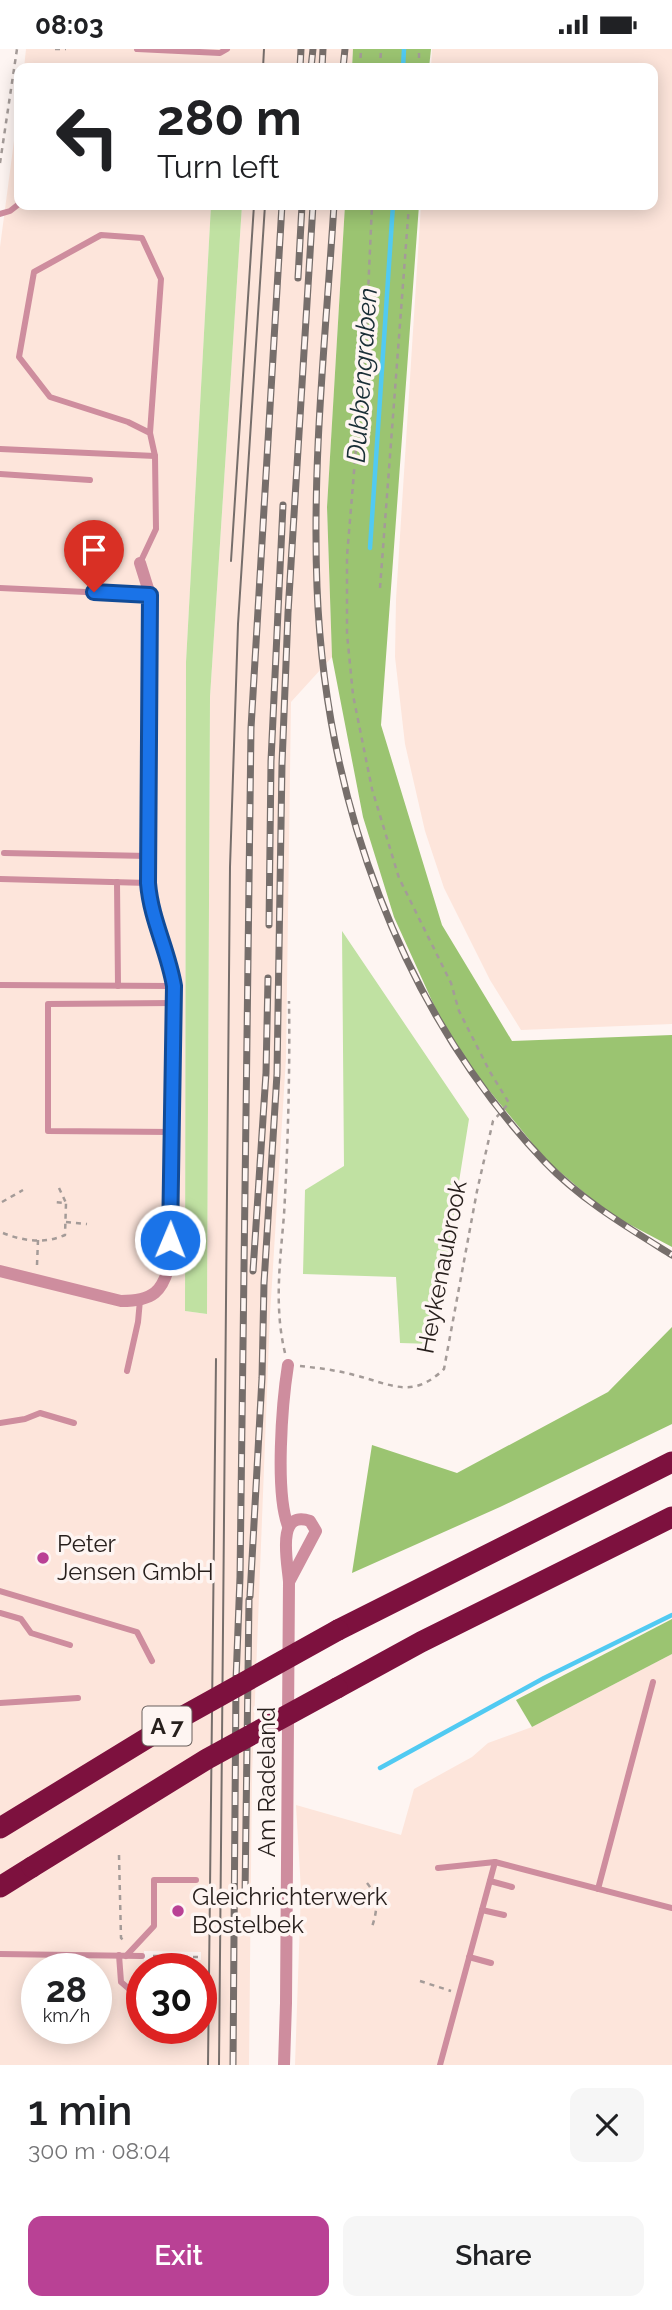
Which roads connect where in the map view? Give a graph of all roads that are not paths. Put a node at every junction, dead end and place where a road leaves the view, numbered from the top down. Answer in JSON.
{"nodes":[{"id":1,"x":137,"y":49,"type":"edge"},
{"id":2,"x":227,"y":49,"type":"edge"},
{"id":3,"x":150,"y":433,"type":"junction"},
{"id":4,"x":0,"y":449,"type":"edge"},
{"id":5,"x":155,"y":456,"type":"junction"},
{"id":6,"x":0,"y":474,"type":"edge"},
{"id":7,"x":90,"y":480,"type":"dead end"},
{"id":8,"x":140,"y":563,"type":"joint"},
{"id":9,"x":0,"y":588,"type":"edge"},
{"id":10,"x":150,"y":595,"type":"junction"},
{"id":11,"x":4,"y":853,"type":"dead end"},
{"id":12,"x":148,"y":856,"type":"junction"},
{"id":13,"x":0,"y":879,"type":"edge"},
{"id":14,"x":117,"y":882,"type":"junction"},
{"id":15,"x":148,"y":883,"type":"junction"},
{"id":16,"x":0,"y":985,"type":"edge"},
{"id":17,"x":118,"y":985,"type":"junction"},
{"id":18,"x":174,"y":986,"type":"junction"},
{"id":19,"x":174,"y":1003,"type":"junction"},
{"id":20,"x":172,"y":1132,"type":"junction"},
{"id":21,"x":0,"y":1271,"type":"edge"},
{"id":22,"x":140,"y":1300,"type":"junction"},
{"id":23,"x":288,"y":1365,"type":"road end"},
{"id":24,"x":127,"y":1371,"type":"dead end"},
{"id":25,"x":0,"y":1423,"type":"edge"},
{"id":26,"x":74,"y":1423,"type":"dead end"},
{"id":27,"x":672,"y":1462,"type":"edge"},
{"id":28,"x":672,"y":1517,"type":"edge"},
{"id":29,"x":288,"y":1526,"type":"junction"},
{"id":30,"x":289,"y":1582,"type":"junction"},
{"id":31,"x":0,"y":1591,"type":"edge"},
{"id":32,"x":0,"y":1613,"type":"edge"},
{"id":33,"x":70,"y":1645,"type":"dead end"},
{"id":34,"x":152,"y":1661,"type":"dead end"},
{"id":35,"x":653,"y":1682,"type":"dead end"},
{"id":36,"x":78,"y":1698,"type":"dead end"},
{"id":37,"x":0,"y":1703,"type":"edge"},
{"id":38,"x":0,"y":1828,"type":"edge"},
{"id":39,"x":495,"y":1862,"type":"junction"},
{"id":40,"x":438,"y":1868,"type":"dead end"},
{"id":41,"x":196,"y":1880,"type":"dead end"},
{"id":42,"x":490,"y":1881,"type":"junction"},
{"id":43,"x":0,"y":1887,"type":"edge"},
{"id":44,"x":512,"y":1887,"type":"dead end"},
{"id":45,"x":598,"y":1889,"type":"junction"},
{"id":46,"x":672,"y":1908,"type":"edge"},
{"id":47,"x":482,"y":1910,"type":"junction"},
{"id":48,"x":504,"y":1915,"type":"dead end"},
{"id":49,"x":0,"y":1955,"type":"edge"},
{"id":50,"x":123,"y":1956,"type":"junction"},
{"id":51,"x":469,"y":1957,"type":"junction"},
{"id":52,"x":491,"y":1963,"type":"dead end"},
{"id":53,"x":126,"y":1986,"type":"edge"},
{"id":54,"x":284,"y":2065,"type":"edge"},
{"id":55,"x":440,"y":2065,"type":"edge"}],
"edges":[{"from":1,"to":2,"type":"lane"},
{"from":3,"to":3,"type":"lane"},
{"from":3,"to":5,"type":"lane"},
{"from":4,"to":5,"type":"lane"},
{"from":5,"to":8,"type":"lane"},
{"from":6,"to":7,"type":"lane"},
{"from":8,"to":10,"type":"street"},
{"from":9,"to":10,"type":"lane"},
{"from":10,"to":12,"type":"street"},
{"from":11,"to":12,"type":"lane"},
{"from":12,"to":15,"type":"street"},
{"from":13,"to":14,"type":"lane"},
{"from":14,"to":15,"type":"lane"},
{"from":14,"to":17,"type":"lane"},
{"from":15,"to":18,"type":"street"},
{"from":16,"to":17,"type":"lane"},
{"from":17,"to":18,"type":"lane"},
{"from":18,"to":19,"type":"street"},
{"from":19,"to":20,"type":"street"},
{"from":19,"to":20,"type":"lane"},
{"from":20,"to":22,"type":"street"},
{"from":21,"to":22,"type":"street"},
{"from":22,"to":24,"type":"lane"},
{"from":23,"to":29,"type":"street"},
{"from":25,"to":26,"type":"lane"},
{"from":27,"to":38,"type":"highway","number":"A 7","bridge":true},
{"from":28,"to":43,"type":"highway","number":"A 7","bridge":true},
{"from":29,"to":30,"type":"street","name":"Am Radeland"},
{"from":29,"to":30,"type":"street","name":"Am Radeland"},
{"from":30,"to":54,"type":"street","name":"Am Radeland"},
{"from":31,"to":34,"type":"lane"},
{"from":32,"to":33,"type":"lane"},
{"from":35,"to":45,"type":"lane"},
{"from":36,"to":37,"type":"lane"},
{"from":39,"to":40,"type":"lane"},
{"from":39,"to":42,"type":"lane"},
{"from":39,"to":45,"type":"lane"},
{"from":41,"to":50,"type":"lane"},
{"from":42,"to":44,"type":"lane"},
{"from":42,"to":47,"type":"lane"},
{"from":45,"to":46,"type":"lane"},
{"from":47,"to":48,"type":"lane"},
{"from":47,"to":51,"type":"lane"},
{"from":49,"to":50,"type":"lane"},
{"from":50,"to":53,"type":"lane"},
{"from":51,"to":52,"type":"lane"},
{"from":51,"to":55,"type":"lane"}]}
